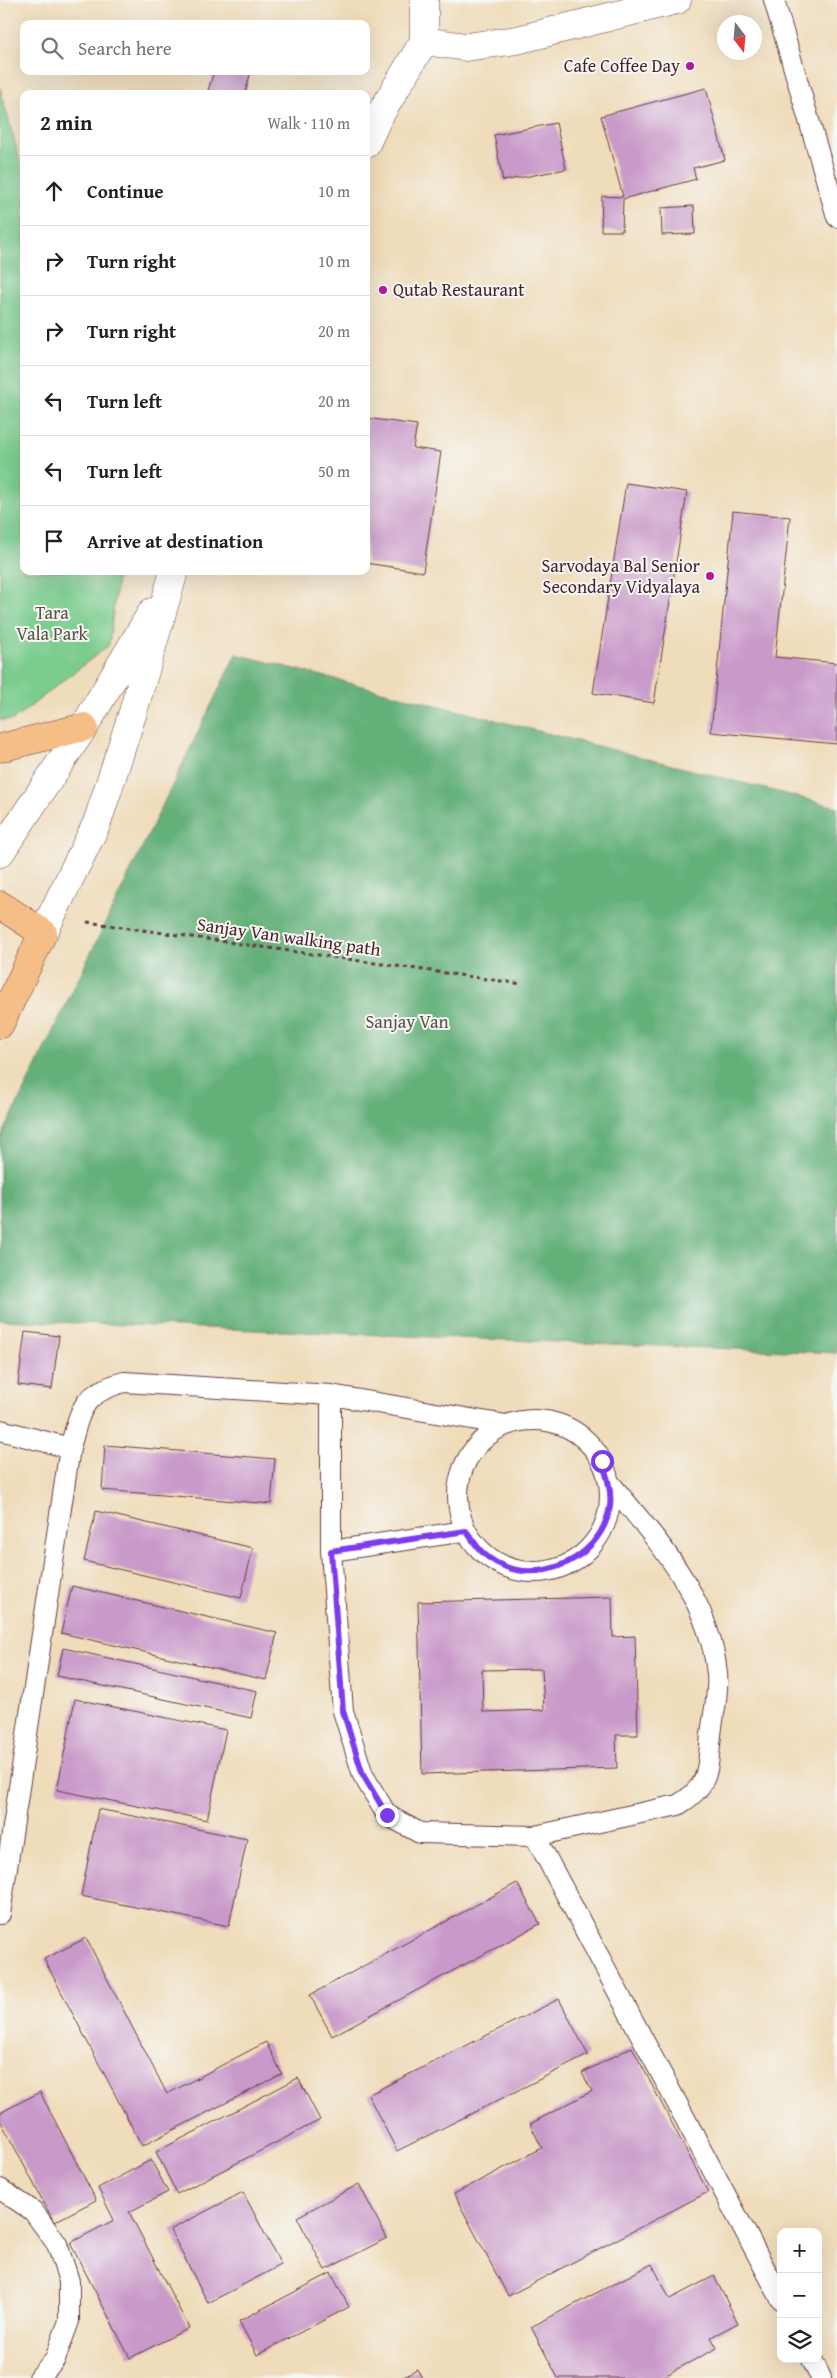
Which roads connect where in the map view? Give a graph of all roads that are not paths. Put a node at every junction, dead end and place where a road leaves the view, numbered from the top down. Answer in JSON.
{"nodes":[{"id":1,"x":424,"y":0,"type":"edge"},
{"id":2,"x":677,"y":0,"type":"edge"},
{"id":3,"x":774,"y":0,"type":"edge"},
{"id":4,"x":424,"y":42,"type":"junction"},
{"id":5,"x":370,"y":135,"type":"edge"},
{"id":6,"x":837,"y":216,"type":"edge"},
{"id":7,"x":173,"y":575,"type":"edge"},
{"id":8,"x":173,"y":575,"type":"edge"},
{"id":9,"x":84,"y":727,"type":"junction"},
{"id":10,"x":0,"y":748,"type":"edge"},
{"id":11,"x":0,"y":853,"type":"edge"},
{"id":12,"x":0,"y":905,"type":"edge"},
{"id":13,"x":47,"y":925,"type":"junction"},
{"id":14,"x":7,"y":992,"type":"edge"},
{"id":15,"x":0,"y":1024,"type":"edge"},
{"id":16,"x":331,"y":1395,"type":"junction"},
{"id":17,"x":506,"y":1425,"type":"junction"},
{"id":18,"x":0,"y":1430,"type":"edge"},
{"id":19,"x":70,"y":1448,"type":"junction"},
{"id":20,"x":609,"y":1482,"type":"junction"},
{"id":21,"x":466,"y":1531,"type":"junction"},
{"id":22,"x":331,"y":1551,"type":"junction"},
{"id":23,"x":535,"y":1836,"type":"junction"},
{"id":24,"x":0,"y":1914,"type":"edge"},
{"id":25,"x":0,"y":2189,"type":"edge"},
{"id":26,"x":777,"y":2292,"type":"edge"},
{"id":27,"x":814,"y":2363,"type":"edge"},
{"id":28,"x":39,"y":2378,"type":"edge"},
{"id":29,"x":821,"y":2378,"type":"edge"}],
"edges":[{"from":1,"to":4,"type":"street"},
{"from":2,"to":4,"type":"street"},
{"from":3,"to":6,"type":"lane"},
{"from":4,"to":5,"type":"street"},
{"from":7,"to":9,"type":"street"},
{"from":8,"to":13,"type":"street"},
{"from":9,"to":10,"type":"highway"},
{"from":9,"to":11,"type":"street"},
{"from":12,"to":13,"type":"highway"},
{"from":13,"to":14,"type":"highway"},
{"from":14,"to":15,"type":"highway"},
{"from":16,"to":17,"type":"lane"},
{"from":16,"to":19,"type":"lane"},
{"from":16,"to":22,"type":"lane"},
{"from":17,"to":20,"type":"lane"},
{"from":17,"to":21,"type":"lane"},
{"from":18,"to":19,"type":"lane"},
{"from":19,"to":24,"type":"lane"},
{"from":20,"to":21,"type":"lane"},
{"from":20,"to":23,"type":"lane"},
{"from":21,"to":22,"type":"lane"},
{"from":22,"to":23,"type":"lane"},
{"from":23,"to":26,"type":"lane"},
{"from":25,"to":28,"type":"lane"},
{"from":27,"to":29,"type":"lane"}]}
